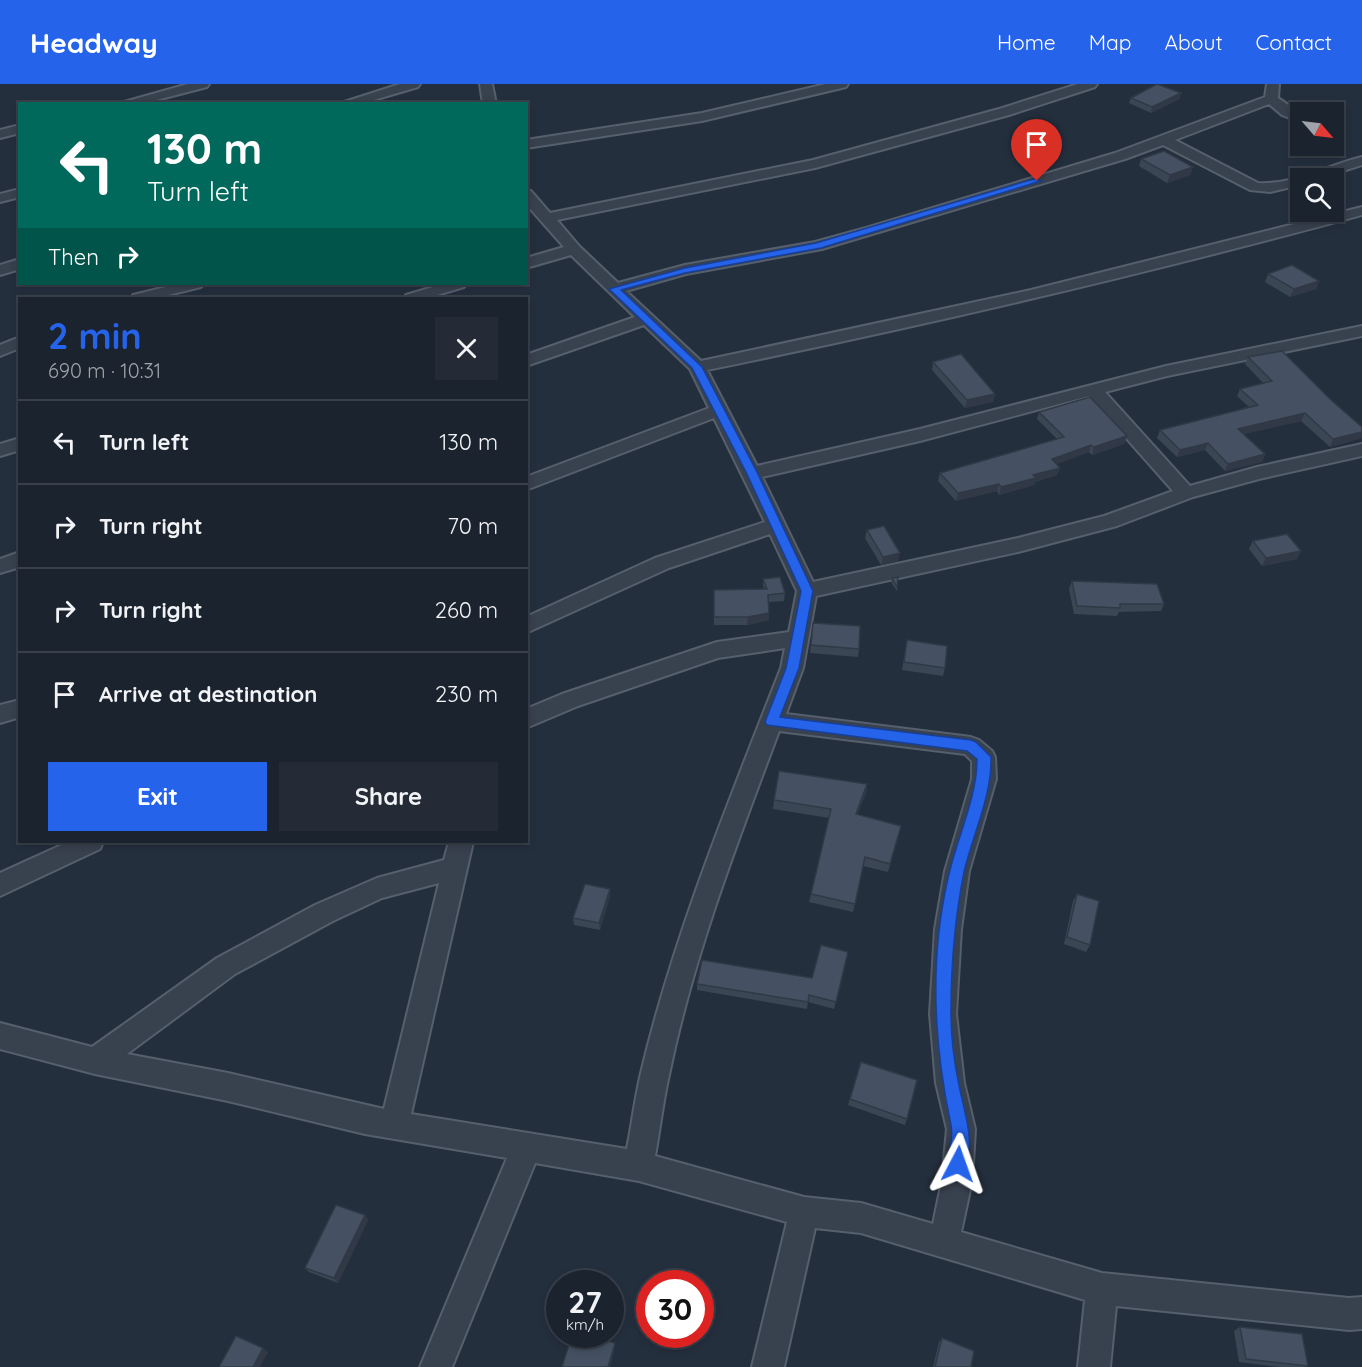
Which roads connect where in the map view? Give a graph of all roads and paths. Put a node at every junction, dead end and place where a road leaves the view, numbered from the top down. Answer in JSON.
{"nodes":[{"id":1,"x":203,"y":84,"type":"edge"},
{"id":2,"x":414,"y":84,"type":"edge"},
{"id":3,"x":489,"y":84,"type":"edge"},
{"id":4,"x":842,"y":84,"type":"edge"},
{"id":5,"x":1091,"y":84,"type":"edge"},
{"id":6,"x":1273,"y":84,"type":"edge"},
{"id":7,"x":816,"y":87,"type":"edge"},
{"id":8,"x":1271,"y":99,"type":"junction"},
{"id":9,"x":131,"y":102,"type":"edge"},
{"id":10,"x":351,"y":102,"type":"edge"},
{"id":11,"x":490,"y":102,"type":"edge"},
{"id":12,"x":1290,"y":113,"type":"edge"},
{"id":13,"x":18,"y":130,"type":"edge"},
{"id":14,"x":0,"y":134,"type":"edge"},
{"id":15,"x":1164,"y":140,"type":"junction"},
{"id":16,"x":528,"y":144,"type":"edge"},
{"id":17,"x":1362,"y":161,"type":"edge"},
{"id":18,"x":1340,"y":168,"type":"edge"},
{"id":19,"x":1290,"y":183,"type":"edge"},
{"id":20,"x":18,"y":194,"type":"edge"},
{"id":21,"x":528,"y":196,"type":"edge"},
{"id":22,"x":0,"y":198,"type":"edge"},
{"id":23,"x":1362,"y":211,"type":"edge"},
{"id":24,"x":547,"y":218,"type":"junction"},
{"id":25,"x":574,"y":249,"type":"junction"},
{"id":26,"x":528,"y":262,"type":"edge"},
{"id":27,"x":18,"y":265,"type":"edge"},
{"id":28,"x":0,"y":270,"type":"edge"},
{"id":29,"x":191,"y":285,"type":"edge"},
{"id":30,"x":455,"y":285,"type":"edge"},
{"id":31,"x":614,"y":289,"type":"junction"},
{"id":32,"x":143,"y":297,"type":"edge"},
{"id":33,"x":415,"y":297,"type":"edge"},
{"id":34,"x":645,"y":319,"type":"junction"},
{"id":35,"x":1362,"y":330,"type":"edge"},
{"id":36,"x":18,"y":343,"type":"edge"},
{"id":37,"x":0,"y":351,"type":"edge"},
{"id":38,"x":528,"y":361,"type":"edge"},
{"id":39,"x":696,"y":367,"type":"junction"},
{"id":40,"x":1092,"y":389,"type":"junction"},
{"id":41,"x":719,"y":410,"type":"junction"},
{"id":42,"x":18,"y":445,"type":"edge"},
{"id":43,"x":0,"y":450,"type":"edge"},
{"id":44,"x":1362,"y":450,"type":"edge"},
{"id":45,"x":751,"y":472,"type":"junction"},
{"id":46,"x":528,"y":483,"type":"edge"},
{"id":47,"x":1186,"y":493,"type":"junction"},
{"id":48,"x":776,"y":525,"type":"junction"},
{"id":49,"x":18,"y":560,"type":"edge"},
{"id":50,"x":0,"y":566,"type":"edge"},
{"id":51,"x":807,"y":591,"type":"junction"},
{"id":52,"x":528,"y":625,"type":"edge"},
{"id":53,"x":799,"y":638,"type":"junction"},
{"id":54,"x":18,"y":709,"type":"edge"},
{"id":55,"x":0,"y":714,"type":"edge"},
{"id":56,"x":528,"y":718,"type":"edge"},
{"id":57,"x":772,"y":722,"type":"junction"},
{"id":58,"x":89,"y":843,"type":"edge"},
{"id":59,"x":461,"y":843,"type":"edge"},
{"id":60,"x":455,"y":868,"type":"junction"},
{"id":61,"x":0,"y":885,"type":"edge"},
{"id":62,"x":0,"y":1036,"type":"edge"},
{"id":63,"x":94,"y":1060,"type":"junction"},
{"id":64,"x":394,"y":1125,"type":"junction"},
{"id":65,"x":527,"y":1146,"type":"junction"},
{"id":66,"x":639,"y":1166,"type":"junction"},
{"id":67,"x":804,"y":1212,"type":"junction"},
{"id":68,"x":944,"y":1242,"type":"junction"},
{"id":69,"x":1102,"y":1289,"type":"junction"},
{"id":70,"x":1362,"y":1313,"type":"edge"},
{"id":71,"x":436,"y":1367,"type":"edge"},
{"id":72,"x":768,"y":1367,"type":"edge"},
{"id":73,"x":1094,"y":1367,"type":"edge"}],
"edges":[{"from":1,"to":9,"type":"street"},
{"from":2,"to":10,"type":"street"},
{"from":3,"to":11,"type":"street"},
{"from":4,"to":7,"type":"street"},
{"from":5,"to":24,"type":"street"},
{"from":6,"to":8,"type":"street"},
{"from":7,"to":16,"type":"street"},
{"from":8,"to":12,"type":"street"},
{"from":8,"to":15,"type":"street"},
{"from":13,"to":14,"type":"street"},
{"from":15,"to":19,"type":"street"},
{"from":15,"to":31,"type":"street"},
{"from":17,"to":18,"type":"street"},
{"from":20,"to":22,"type":"street"},
{"from":21,"to":24,"type":"street"},
{"from":23,"to":39,"type":"street"},
{"from":24,"to":25,"type":"street"},
{"from":25,"to":26,"type":"street"},
{"from":25,"to":31,"type":"street"},
{"from":27,"to":28,"type":"street"},
{"from":29,"to":32,"type":"street"},
{"from":30,"to":33,"type":"street"},
{"from":31,"to":34,"type":"street"},
{"from":34,"to":38,"type":"street"},
{"from":34,"to":39,"type":"street"},
{"from":35,"to":40,"type":"street"},
{"from":36,"to":37,"type":"street"},
{"from":39,"to":41,"type":"street"},
{"from":40,"to":45,"type":"street"},
{"from":40,"to":47,"type":"street"},
{"from":41,"to":45,"type":"street"},
{"from":41,"to":46,"type":"street"},
{"from":42,"to":43,"type":"street"},
{"from":44,"to":47,"type":"street"},
{"from":45,"to":48,"type":"street"},
{"from":47,"to":51,"type":"street"},
{"from":48,"to":51,"type":"street"},
{"from":48,"to":52,"type":"street"},
{"from":49,"to":50,"type":"street"},
{"from":51,"to":53,"type":"street"},
{"from":53,"to":56,"type":"street"},
{"from":53,"to":57,"type":"street"},
{"from":54,"to":55,"type":"street"},
{"from":57,"to":66,"type":"street"},
{"from":57,"to":68,"type":"street"},
{"from":58,"to":61,"type":"street"},
{"from":59,"to":60,"type":"street"},
{"from":60,"to":63,"type":"street"},
{"from":60,"to":64,"type":"street"},
{"from":62,"to":63,"type":"street"},
{"from":63,"to":64,"type":"street"},
{"from":64,"to":65,"type":"street"},
{"from":65,"to":66,"type":"street"},
{"from":65,"to":71,"type":"street"},
{"from":66,"to":67,"type":"street"},
{"from":67,"to":68,"type":"street"},
{"from":67,"to":72,"type":"street"},
{"from":68,"to":69,"type":"street"},
{"from":69,"to":70,"type":"street"},
{"from":69,"to":73,"type":"street"}]}
